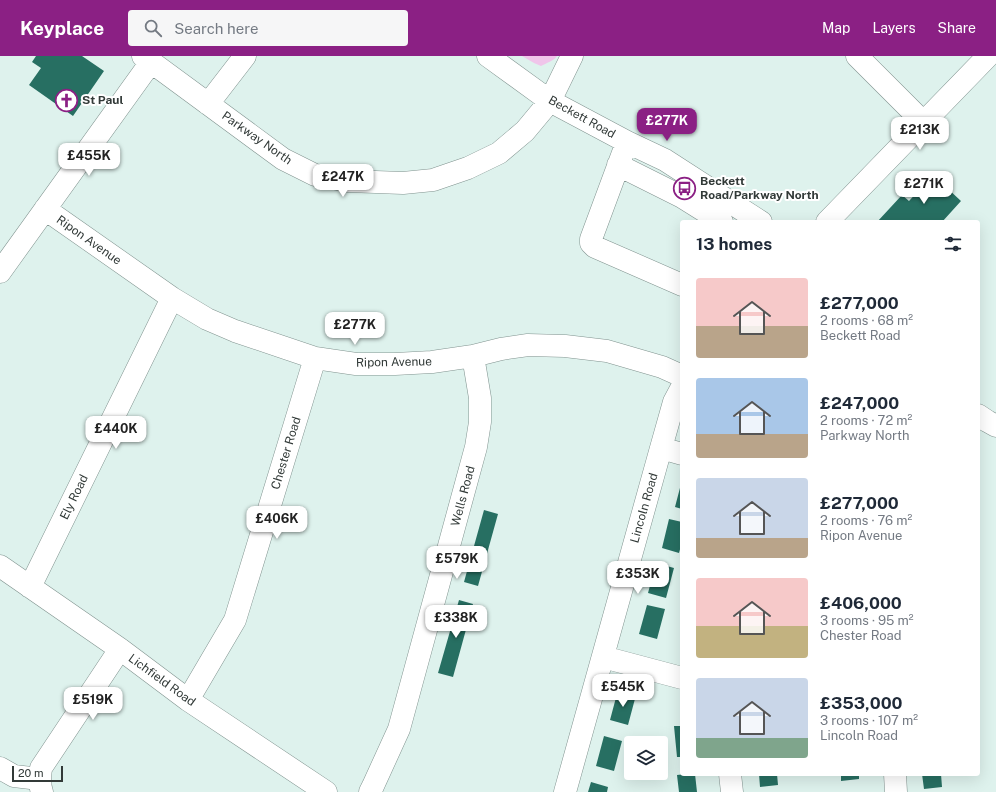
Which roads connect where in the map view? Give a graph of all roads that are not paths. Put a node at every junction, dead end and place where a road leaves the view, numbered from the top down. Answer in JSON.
{"nodes":[{"id":1,"x":245,"y":56,"type":"edge"},
{"id":2,"x":488,"y":56,"type":"edge"},
{"id":3,"x":572,"y":56,"type":"edge"},
{"id":4,"x":857,"y":56,"type":"edge"},
{"id":5,"x":988,"y":56,"type":"edge"},
{"id":6,"x":147,"y":59,"type":"edge"},
{"id":7,"x":550,"y":101,"type":"junction"},
{"id":8,"x":208,"y":104,"type":"junction"},
{"id":9,"x":924,"y":122,"type":"junction"},
{"id":10,"x":627,"y":142,"type":"junction"},
{"id":11,"x":618,"y":165,"type":"junction"},
{"id":12,"x":45,"y":209,"type":"junction"},
{"id":13,"x":719,"y":220,"type":"edge"},
{"id":14,"x":758,"y":220,"type":"edge"},
{"id":15,"x":829,"y":220,"type":"edge"},
{"id":16,"x":0,"y":272,"type":"edge"},
{"id":17,"x":680,"y":284,"type":"edge"},
{"id":18,"x":172,"y":298,"type":"junction"},
{"id":19,"x":473,"y":356,"type":"junction"},
{"id":20,"x":315,"y":358,"type":"junction"},
{"id":21,"x":680,"y":375,"type":"edge"},
{"id":22,"x":680,"y":391,"type":"edge"},
{"id":23,"x":980,"y":417,"type":"edge"},
{"id":24,"x":996,"y":426,"type":"edge"},
{"id":25,"x":661,"y":448,"type":"junction"},
{"id":26,"x":680,"y":453,"type":"edge"},
{"id":27,"x":0,"y":566,"type":"edge"},
{"id":28,"x":30,"y":587,"type":"junction"},
{"id":29,"x":120,"y":649,"type":"junction"},
{"id":30,"x":603,"y":657,"type":"junction"},
{"id":31,"x":680,"y":677,"type":"edge"},
{"id":32,"x":188,"y":700,"type":"junction"},
{"id":33,"x":0,"y":768,"type":"edge"},
{"id":34,"x":730,"y":776,"type":"edge"},
{"id":35,"x":895,"y":776,"type":"edge"},
{"id":36,"x":41,"y":785,"type":"edge"},
{"id":37,"x":326,"y":792,"type":"edge"},
{"id":38,"x":370,"y":792,"type":"edge"},
{"id":39,"x":566,"y":792,"type":"edge"},
{"id":40,"x":732,"y":792,"type":"edge"},
{"id":41,"x":896,"y":792,"type":"edge"}],
"edges":[{"from":1,"to":8,"type":"street"},
{"from":2,"to":7,"type":"street","name":"Beckett Road"},
{"from":3,"to":7,"type":"street","name":"Parkway North"},
{"from":4,"to":9,"type":"street"},
{"from":5,"to":9,"type":"street"},
{"from":6,"to":8,"type":"street","name":"Parkway North"},
{"from":6,"to":12,"type":"street"},
{"from":7,"to":8,"type":"street","name":"Parkway North"},
{"from":7,"to":10,"type":"street","name":"Beckett Road"},
{"from":9,"to":15,"type":"street"},
{"from":10,"to":11,"type":"street"},
{"from":10,"to":14,"type":"street","name":"Beckett Road"},
{"from":11,"to":13,"type":"street"},
{"from":11,"to":17,"type":"street"},
{"from":12,"to":16,"type":"street"},
{"from":12,"to":18,"type":"street","name":"Ripon Avenue"},
{"from":18,"to":20,"type":"street","name":"Ripon Avenue"},
{"from":18,"to":28,"type":"street","name":"Ely Road"},
{"from":19,"to":20,"type":"street","name":"Ripon Avenue"},
{"from":19,"to":21,"type":"street","name":"Ripon Avenue"},
{"from":19,"to":38,"type":"street","name":"Wells Road"},
{"from":20,"to":32,"type":"street","name":"Chester Road"},
{"from":22,"to":25,"type":"street","name":"Lincoln Road"},
{"from":23,"to":24,"type":"street"},
{"from":25,"to":26,"type":"street"},
{"from":25,"to":30,"type":"street","name":"Lincoln Road"},
{"from":27,"to":28,"type":"street","name":"Lichfield Road"},
{"from":28,"to":29,"type":"street","name":"Lichfield Road"},
{"from":29,"to":32,"type":"street","name":"Lichfield Road"},
{"from":29,"to":36,"type":"street"},
{"from":30,"to":31,"type":"street"},
{"from":30,"to":39,"type":"street","name":"Lincoln Road"},
{"from":32,"to":37,"type":"street","name":"Lichfield Road"},
{"from":33,"to":36,"type":"street"},
{"from":34,"to":40,"type":"street"},
{"from":35,"to":41,"type":"street"}]}
